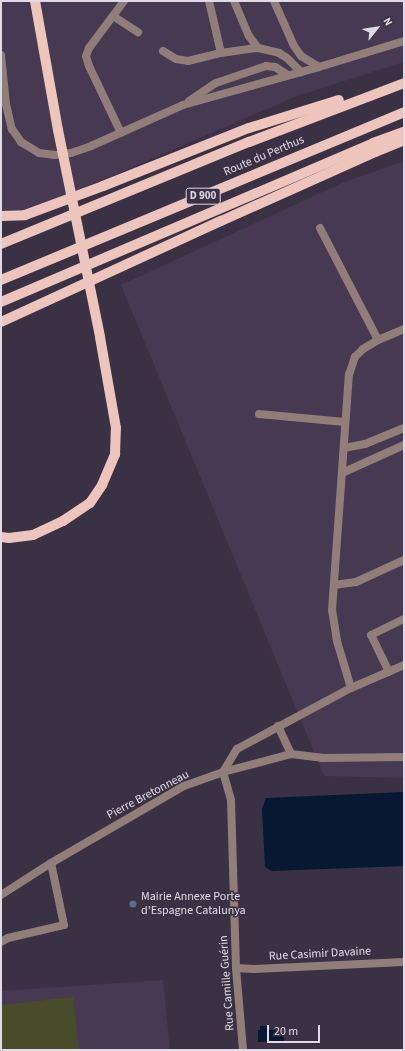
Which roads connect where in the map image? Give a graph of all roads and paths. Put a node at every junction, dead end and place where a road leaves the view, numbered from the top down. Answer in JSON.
{"nodes":[{"id":1,"x":35,"y":1,"type":"edge"},
{"id":2,"x":124,"y":1,"type":"edge"},
{"id":3,"x":209,"y":1,"type":"edge"},
{"id":4,"x":234,"y":1,"type":"edge"},
{"id":5,"x":274,"y":1,"type":"edge"},
{"id":6,"x":113,"y":16,"type":"junction"},
{"id":7,"x":138,"y":32,"type":"dead end"},
{"id":8,"x":404,"y":41,"type":"edge"},
{"id":9,"x":258,"y":48,"type":"junction"},
{"id":10,"x":163,"y":51,"type":"dead end"},
{"id":11,"x":221,"y":53,"type":"junction"},
{"id":12,"x":1,"y":55,"type":"edge"},
{"id":13,"x":319,"y":67,"type":"junction"},
{"id":14,"x":301,"y":72,"type":"junction"},
{"id":15,"x":288,"y":75,"type":"junction"},
{"id":16,"x":404,"y":82,"type":"edge"},
{"id":17,"x":183,"y":105,"type":"junction"},
{"id":18,"x":404,"y":112,"type":"edge"},
{"id":19,"x":404,"y":132,"type":"edge"},
{"id":20,"x":121,"y":133,"type":"junction"},
{"id":21,"x":404,"y":140,"type":"edge"},
{"id":22,"x":1,"y":216,"type":"edge"},
{"id":23,"x":320,"y":228,"type":"dead end"},
{"id":24,"x":1,"y":244,"type":"edge"},
{"id":25,"x":1,"y":280,"type":"edge"},
{"id":26,"x":1,"y":302,"type":"edge"},
{"id":27,"x":1,"y":322,"type":"edge"},
{"id":28,"x":404,"y":329,"type":"edge"},
{"id":29,"x":378,"y":340,"type":"junction"},
{"id":30,"x":259,"y":414,"type":"dead end"},
{"id":31,"x":345,"y":422,"type":"junction"},
{"id":32,"x":404,"y":428,"type":"edge"},
{"id":33,"x":404,"y":445,"type":"edge"},
{"id":34,"x":344,"y":448,"type":"junction"},
{"id":35,"x":342,"y":473,"type":"junction"},
{"id":36,"x":1,"y":537,"type":"edge"},
{"id":37,"x":404,"y":560,"type":"edge"},
{"id":38,"x":334,"y":585,"type":"junction"},
{"id":39,"x":404,"y":619,"type":"edge"},
{"id":40,"x":404,"y":665,"type":"edge"},
{"id":41,"x":389,"y":672,"type":"junction"},
{"id":42,"x":351,"y":688,"type":"junction"},
{"id":43,"x":278,"y":726,"type":"junction"},
{"id":44,"x":291,"y":754,"type":"junction"},
{"id":45,"x":404,"y":757,"type":"edge"},
{"id":46,"x":223,"y":772,"type":"junction"},
{"id":47,"x":51,"y":863,"type":"junction"},
{"id":48,"x":1,"y":895,"type":"edge"},
{"id":49,"x":1,"y":942,"type":"edge"},
{"id":50,"x":404,"y":962,"type":"edge"},
{"id":51,"x":236,"y":968,"type":"junction"},
{"id":52,"x":243,"y":1050,"type":"edge"}],
"edges":[{"from":1,"to":36,"type":"main road","bridge":true},
{"from":2,"to":6,"type":"street"},
{"from":3,"to":11,"type":"street"},
{"from":4,"to":9,"type":"street"},
{"from":5,"to":13,"type":"street"},
{"from":6,"to":7,"type":"street"},
{"from":6,"to":20,"type":"street"},
{"from":8,"to":13,"type":"street"},
{"from":9,"to":11,"type":"street"},
{"from":9,"to":14,"type":"street"},
{"from":10,"to":11,"type":"street"},
{"from":12,"to":20,"type":"street"},
{"from":13,"to":14,"type":"street"},
{"from":14,"to":15,"type":"street"},
{"from":15,"to":17,"type":"street"},
{"from":15,"to":17,"type":"street"},
{"from":16,"to":22,"type":"main road"},
{"from":16,"to":24,"type":"main road","name":"Route du Perthus","number":"D 900"},
{"from":17,"to":20,"type":"street"},
{"from":18,"to":25,"type":"main road","name":"Route du Perthus","number":"D 900"},
{"from":19,"to":26,"type":"main road"},
{"from":21,"to":27,"type":"main road"},
{"from":23,"to":29,"type":"street"},
{"from":28,"to":29,"type":"street"},
{"from":29,"to":31,"type":"street"},
{"from":30,"to":31,"type":"street"},
{"from":31,"to":34,"type":"street"},
{"from":32,"to":34,"type":"street"},
{"from":33,"to":35,"type":"street"},
{"from":34,"to":35,"type":"street"},
{"from":35,"to":38,"type":"street"},
{"from":37,"to":38,"type":"street"},
{"from":38,"to":42,"type":"street"},
{"from":39,"to":41,"type":"street"},
{"from":40,"to":41,"type":"street"},
{"from":41,"to":42,"type":"street"},
{"from":42,"to":43,"type":"street"},
{"from":43,"to":44,"type":"street"},
{"from":43,"to":46,"type":"street"},
{"from":44,"to":45,"type":"street","name":"Pierre Bretonneau"},
{"from":44,"to":46,"type":"street","name":"Pierre Bretonneau"},
{"from":46,"to":47,"type":"street","name":"Pierre Bretonneau"},
{"from":46,"to":51,"type":"street","name":"Rue Camille Guérin"},
{"from":47,"to":48,"type":"street","name":"Pierre Bretonneau"},
{"from":47,"to":49,"type":"street"},
{"from":50,"to":51,"type":"street","name":"Rue Casimir Davaine"},
{"from":51,"to":52,"type":"street","name":"Rue Camille Guérin"}]}
